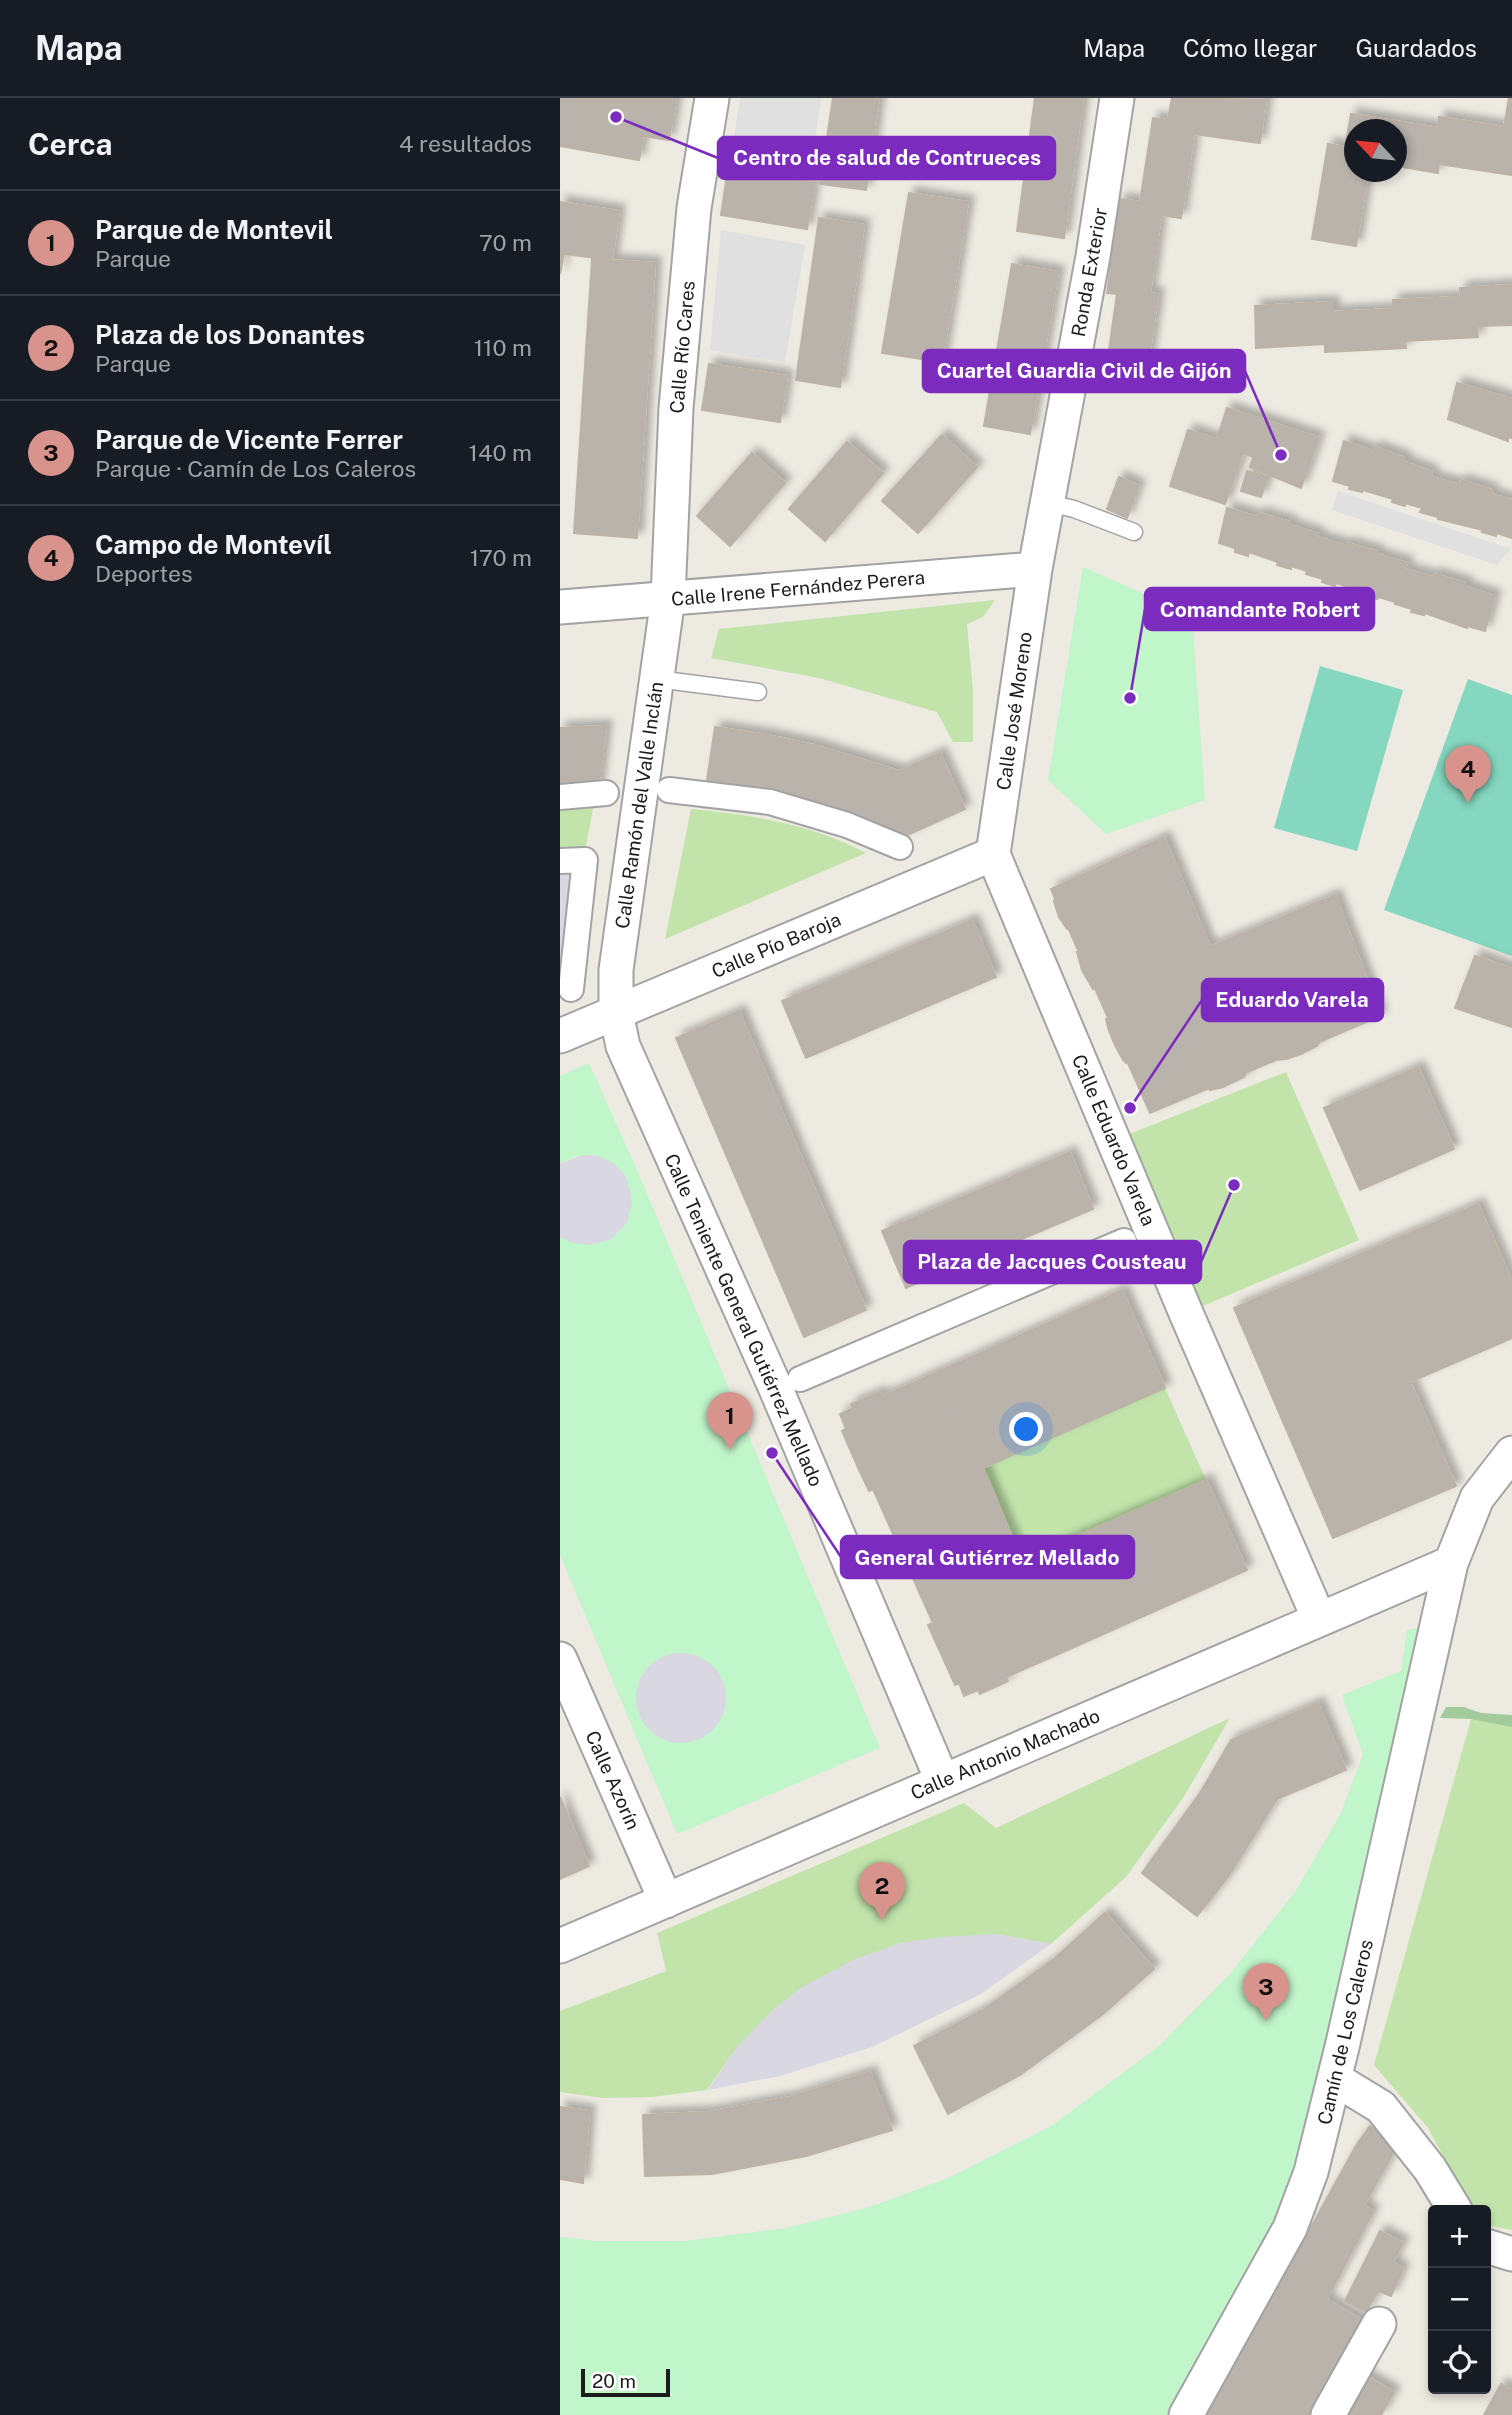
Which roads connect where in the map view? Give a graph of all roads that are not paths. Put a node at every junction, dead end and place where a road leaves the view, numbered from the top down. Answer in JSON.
{"nodes":[{"id":1,"x":712,"y":98,"type":"edge"},
{"id":2,"x":1116,"y":98,"type":"edge"},
{"id":3,"x":1048,"y":503,"type":"junction"},
{"id":4,"x":1134,"y":532,"type":"dead end"},
{"id":5,"x":1035,"y":569,"type":"junction"},
{"id":6,"x":668,"y":598,"type":"junction"},
{"id":7,"x":560,"y":607,"type":"edge"},
{"id":8,"x":657,"y":679,"type":"junction"},
{"id":9,"x":758,"y":692,"type":"dead end"},
{"id":10,"x":669,"y":790,"type":"dead end"},
{"id":11,"x":606,"y":793,"type":"dead end"},
{"id":12,"x":560,"y":797,"type":"edge"},
{"id":13,"x":900,"y":847,"type":"dead end"},
{"id":14,"x":993,"y":854,"type":"junction"},
{"id":15,"x":560,"y":861,"type":"edge"},
{"id":16,"x":571,"y":989,"type":"dead end"},
{"id":17,"x":616,"y":1013,"type":"junction"},
{"id":18,"x":560,"y":1036,"type":"edge"},
{"id":19,"x":1124,"y":1241,"type":"dead end"},
{"id":20,"x":800,"y":1379,"type":"dead end"},
{"id":21,"x":1512,"y":1454,"type":"edge"},
{"id":22,"x":1451,"y":1563,"type":"junction"},
{"id":23,"x":1319,"y":1619,"type":"junction"},
{"id":24,"x":560,"y":1659,"type":"edge"},
{"id":25,"x":942,"y":1780,"type":"junction"},
{"id":26,"x":666,"y":1901,"type":"junction"},
{"id":27,"x":560,"y":1946,"type":"edge"},
{"id":28,"x":1335,"y":2079,"type":"junction"},
{"id":29,"x":1452,"y":2205,"type":"edge"},
{"id":30,"x":1491,"y":2248,"type":"edge"},
{"id":31,"x":1512,"y":2254,"type":"edge"},
{"id":32,"x":1379,"y":2324,"type":"dead end"},
{"id":33,"x":1186,"y":2415,"type":"edge"},
{"id":34,"x":1328,"y":2415,"type":"edge"}],
"edges":[{"from":1,"to":6,"type":"street","name":"Calle Río Cares"},
{"from":2,"to":3,"type":"street","name":"Ronda Exterior"},
{"from":3,"to":4,"type":"lane"},
{"from":3,"to":5,"type":"street","name":"Ronda Exterior"},
{"from":5,"to":6,"type":"street","name":"Calle Irene Fernández Perera"},
{"from":5,"to":14,"type":"street","name":"Calle José Moreno"},
{"from":6,"to":7,"type":"street","name":"Calle Irene Fernández Perera"},
{"from":6,"to":8,"type":"street","name":"Calle Ramón del Valle Inclán"},
{"from":8,"to":9,"type":"lane"},
{"from":8,"to":17,"type":"street","name":"Calle Ramón del Valle Inclán"},
{"from":10,"to":13,"type":"street"},
{"from":11,"to":12,"type":"street"},
{"from":14,"to":17,"type":"street","name":"Calle Pío Baroja"},
{"from":14,"to":23,"type":"street","name":"Calle Eduardo Varela"},
{"from":15,"to":16,"type":"street"},
{"from":17,"to":18,"type":"street","name":"Calle Pío Baroja"},
{"from":17,"to":25,"type":"street","name":"Calle Teniente General Gutiérrez Mellado"},
{"from":19,"to":20,"type":"street"},
{"from":21,"to":22,"type":"street","name":"Camín de Los Caleros"},
{"from":22,"to":23,"type":"street","name":"Calle Antonio Machado"},
{"from":22,"to":28,"type":"street","name":"Camín de Los Caleros"},
{"from":23,"to":25,"type":"street","name":"Calle Antonio Machado"},
{"from":24,"to":26,"type":"street","name":"Calle Azorín"},
{"from":25,"to":26,"type":"street","name":"Calle Antonio Machado"},
{"from":26,"to":27,"type":"street","name":"Calle Antonio Machado"},
{"from":28,"to":29,"type":"street"},
{"from":28,"to":33,"type":"street","name":"Camín de Los Caleros"},
{"from":30,"to":31,"type":"street"},
{"from":32,"to":34,"type":"street"}]}
